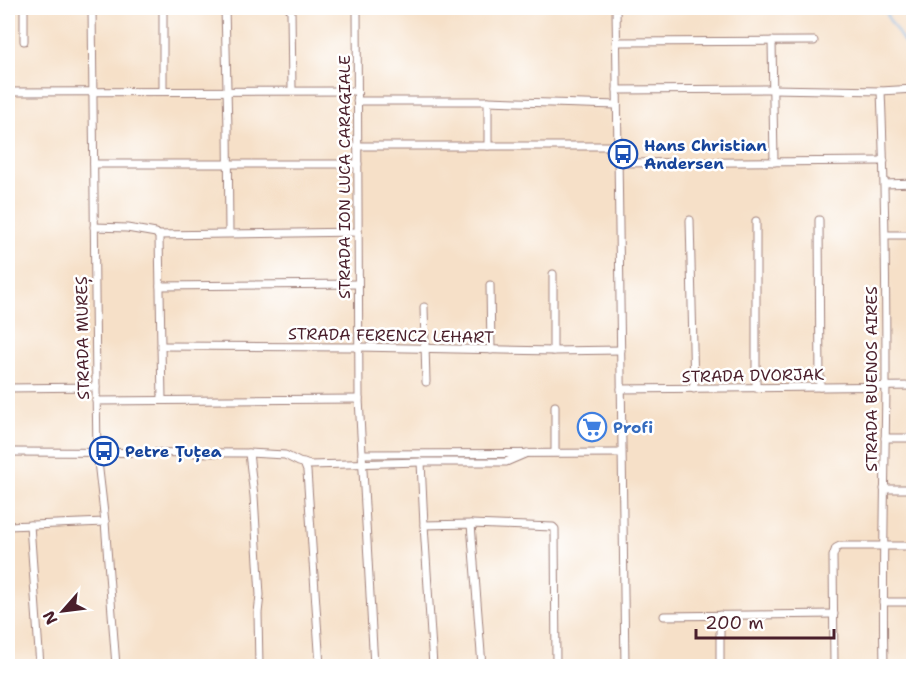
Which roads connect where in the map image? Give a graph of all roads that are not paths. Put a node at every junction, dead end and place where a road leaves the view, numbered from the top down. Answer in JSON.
{"nodes":[{"id":1,"x":24,"y":8,"type":"edge"},
{"id":2,"x":92,"y":8,"type":"edge"},
{"id":3,"x":163,"y":8,"type":"edge"},
{"id":4,"x":225,"y":8,"type":"edge"},
{"id":5,"x":289,"y":8,"type":"edge"},
{"id":6,"x":357,"y":8,"type":"edge"},
{"id":7,"x":616,"y":8,"type":"edge"},
{"id":8,"x":24,"y":41,"type":"dead end"},
{"id":9,"x":772,"y":41,"type":"junction"},
{"id":10,"x":814,"y":41,"type":"dead end"},
{"id":11,"x":616,"y":42,"type":"junction"},
{"id":12,"x":772,"y":89,"type":"junction"},
{"id":13,"x":914,"y":89,"type":"edge"},
{"id":14,"x":228,"y":90,"type":"junction"},
{"id":15,"x":292,"y":90,"type":"junction"},
{"id":16,"x":617,"y":90,"type":"junction"},
{"id":17,"x":92,"y":91,"type":"junction"},
{"id":18,"x":162,"y":91,"type":"junction"},
{"id":19,"x":357,"y":91,"type":"junction"},
{"id":20,"x":881,"y":91,"type":"junction"},
{"id":21,"x":8,"y":92,"type":"edge"},
{"id":22,"x":357,"y":101,"type":"junction"},
{"id":23,"x":488,"y":101,"type":"junction"},
{"id":24,"x":617,"y":105,"type":"junction"},
{"id":25,"x":357,"y":146,"type":"junction"},
{"id":26,"x":488,"y":146,"type":"junction"},
{"id":27,"x":617,"y":146,"type":"junction"},
{"id":28,"x":884,"y":160,"type":"junction"},
{"id":29,"x":774,"y":162,"type":"junction"},
{"id":30,"x":618,"y":163,"type":"junction"},
{"id":31,"x":94,"y":164,"type":"junction"},
{"id":32,"x":228,"y":164,"type":"junction"},
{"id":33,"x":358,"y":164,"type":"junction"},
{"id":34,"x":914,"y":183,"type":"edge"},
{"id":35,"x":885,"y":184,"type":"junction"},
{"id":36,"x":690,"y":220,"type":"dead end"},
{"id":37,"x":819,"y":220,"type":"dead end"},
{"id":38,"x":756,"y":221,"type":"dead end"},
{"id":39,"x":94,"y":227,"type":"junction"},
{"id":40,"x":358,"y":232,"type":"junction"},
{"id":41,"x":229,"y":233,"type":"junction"},
{"id":42,"x":158,"y":235,"type":"junction"},
{"id":43,"x":886,"y":235,"type":"junction"},
{"id":44,"x":914,"y":235,"type":"edge"},
{"id":45,"x":553,"y":274,"type":"dead end"},
{"id":46,"x":358,"y":284,"type":"junction"},
{"id":47,"x":490,"y":285,"type":"dead end"},
{"id":48,"x":160,"y":286,"type":"junction"},
{"id":49,"x":424,"y":307,"type":"dead end"},
{"id":50,"x":161,"y":346,"type":"junction"},
{"id":51,"x":358,"y":347,"type":"junction"},
{"id":52,"x":425,"y":349,"type":"junction"},
{"id":53,"x":491,"y":350,"type":"junction"},
{"id":54,"x":621,"y":350,"type":"junction"},
{"id":55,"x":553,"y":351,"type":"junction"},
{"id":56,"x":426,"y":382,"type":"dead end"},
{"id":57,"x":886,"y":386,"type":"junction"},
{"id":58,"x":914,"y":386,"type":"edge"},
{"id":59,"x":96,"y":387,"type":"junction"},
{"id":60,"x":820,"y":387,"type":"junction"},
{"id":61,"x":8,"y":388,"type":"edge"},
{"id":62,"x":756,"y":388,"type":"junction"},
{"id":63,"x":621,"y":389,"type":"junction"},
{"id":64,"x":694,"y":389,"type":"junction"},
{"id":65,"x":359,"y":399,"type":"junction"},
{"id":66,"x":162,"y":400,"type":"junction"},
{"id":67,"x":96,"y":401,"type":"junction"},
{"id":68,"x":555,"y":406,"type":"dead end"},
{"id":69,"x":885,"y":438,"type":"junction"},
{"id":70,"x":914,"y":438,"type":"edge"},
{"id":71,"x":8,"y":452,"type":"edge"},
{"id":72,"x":555,"y":452,"type":"junction"},
{"id":73,"x":98,"y":453,"type":"junction"},
{"id":74,"x":249,"y":453,"type":"junction"},
{"id":75,"x":621,"y":453,"type":"junction"},
{"id":76,"x":362,"y":454,"type":"junction"},
{"id":77,"x":425,"y":459,"type":"junction"},
{"id":78,"x":304,"y":463,"type":"junction"},
{"id":79,"x":362,"y":463,"type":"junction"},
{"id":80,"x":884,"y":489,"type":"junction"},
{"id":81,"x":914,"y":489,"type":"edge"},
{"id":82,"x":105,"y":522,"type":"junction"},
{"id":83,"x":471,"y":524,"type":"junction"},
{"id":84,"x":30,"y":525,"type":"junction"},
{"id":85,"x":424,"y":525,"type":"junction"},
{"id":86,"x":8,"y":526,"type":"edge"},
{"id":87,"x":883,"y":546,"type":"junction"},
{"id":88,"x":914,"y":546,"type":"edge"},
{"id":89,"x":883,"y":602,"type":"junction"},
{"id":90,"x":914,"y":602,"type":"edge"},
{"id":91,"x":834,"y":614,"type":"junction"},
{"id":92,"x":720,"y":615,"type":"junction"},
{"id":93,"x":664,"y":616,"type":"dead end"},
{"id":94,"x":40,"y":666,"type":"edge"},
{"id":95,"x":116,"y":666,"type":"edge"},
{"id":96,"x":259,"y":666,"type":"edge"},
{"id":97,"x":320,"y":666,"type":"edge"},
{"id":98,"x":374,"y":666,"type":"edge"},
{"id":99,"x":433,"y":666,"type":"edge"},
{"id":100,"x":482,"y":666,"type":"edge"},
{"id":101,"x":556,"y":666,"type":"edge"},
{"id":102,"x":625,"y":666,"type":"edge"},
{"id":103,"x":720,"y":666,"type":"edge"},
{"id":104,"x":834,"y":666,"type":"edge"},
{"id":105,"x":884,"y":666,"type":"edge"}],
"edges":[{"from":1,"to":8,"type":"street"},
{"from":2,"to":17,"type":"street","name":"STRADA MUREȘ"},
{"from":3,"to":18,"type":"street"},
{"from":4,"to":14,"type":"street"},
{"from":5,"to":15,"type":"street"},
{"from":6,"to":19,"type":"street","name":"STRADA ION LUCA CARAGIALE"},
{"from":7,"to":11,"type":"street"},
{"from":9,"to":10,"type":"street"},
{"from":9,"to":11,"type":"street"},
{"from":9,"to":12,"type":"street"},
{"from":11,"to":16,"type":"street"},
{"from":12,"to":16,"type":"street"},
{"from":12,"to":20,"type":"street"},
{"from":12,"to":29,"type":"street"},
{"from":13,"to":20,"type":"street"},
{"from":14,"to":15,"type":"street"},
{"from":14,"to":18,"type":"street"},
{"from":14,"to":32,"type":"street"},
{"from":15,"to":19,"type":"street"},
{"from":16,"to":24,"type":"street"},
{"from":17,"to":18,"type":"street"},
{"from":17,"to":21,"type":"street"},
{"from":17,"to":31,"type":"street","name":"STRADA MUREȘ"},
{"from":19,"to":22,"type":"street","name":"STRADA ION LUCA CARAGIALE"},
{"from":20,"to":28,"type":"street","name":"STRADA BUENOS AIRES"},
{"from":22,"to":23,"type":"street"},
{"from":22,"to":25,"type":"street","name":"STRADA ION LUCA CARAGIALE"},
{"from":23,"to":24,"type":"street"},
{"from":23,"to":26,"type":"street"},
{"from":24,"to":27,"type":"street"},
{"from":25,"to":26,"type":"street"},
{"from":25,"to":33,"type":"street","name":"STRADA ION LUCA CARAGIALE"},
{"from":26,"to":27,"type":"street"},
{"from":27,"to":30,"type":"street"},
{"from":28,"to":29,"type":"street"},
{"from":28,"to":35,"type":"street","name":"STRADA BUENOS AIRES"},
{"from":29,"to":30,"type":"street"},
{"from":30,"to":54,"type":"street"},
{"from":31,"to":32,"type":"street"},
{"from":31,"to":39,"type":"street","name":"STRADA MUREȘ"},
{"from":32,"to":33,"type":"street"},
{"from":32,"to":41,"type":"street"},
{"from":33,"to":40,"type":"street","name":"STRADA ION LUCA CARAGIALE"},
{"from":34,"to":35,"type":"street"},
{"from":35,"to":43,"type":"street","name":"STRADA BUENOS AIRES"},
{"from":36,"to":64,"type":"street"},
{"from":37,"to":60,"type":"street"},
{"from":38,"to":62,"type":"street"},
{"from":39,"to":42,"type":"street"},
{"from":39,"to":59,"type":"street","name":"STRADA MUREȘ"},
{"from":40,"to":41,"type":"street"},
{"from":40,"to":46,"type":"street","name":"STRADA ION LUCA CARAGIALE"},
{"from":41,"to":42,"type":"street"},
{"from":42,"to":48,"type":"street"},
{"from":43,"to":44,"type":"street"},
{"from":43,"to":57,"type":"street","name":"STRADA BUENOS AIRES"},
{"from":45,"to":55,"type":"street"},
{"from":46,"to":48,"type":"street"},
{"from":46,"to":51,"type":"street","name":"STRADA ION LUCA CARAGIALE"},
{"from":47,"to":53,"type":"street"},
{"from":48,"to":50,"type":"street"},
{"from":49,"to":52,"type":"street"},
{"from":50,"to":51,"type":"street","name":"STRADA FERENCZ LEHART"},
{"from":50,"to":66,"type":"street"},
{"from":51,"to":52,"type":"street","name":"STRADA FERENCZ LEHART"},
{"from":51,"to":65,"type":"street","name":"STRADA ION LUCA CARAGIALE"},
{"from":52,"to":53,"type":"street","name":"STRADA FERENCZ LEHART"},
{"from":52,"to":56,"type":"street"},
{"from":53,"to":55,"type":"street","name":"STRADA FERENCZ LEHART"},
{"from":54,"to":55,"type":"street","name":"STRADA FERENCZ LEHART"},
{"from":54,"to":63,"type":"street"},
{"from":57,"to":58,"type":"street","name":"STRADA DVORJAK"},
{"from":57,"to":60,"type":"street","name":"STRADA DVORJAK"},
{"from":57,"to":69,"type":"street","name":"STRADA BUENOS AIRES"},
{"from":59,"to":61,"type":"street"},
{"from":59,"to":67,"type":"street","name":"STRADA MUREȘ"},
{"from":60,"to":62,"type":"street","name":"STRADA DVORJAK"},
{"from":62,"to":64,"type":"street","name":"STRADA DVORJAK"},
{"from":63,"to":64,"type":"street","name":"STRADA DVORJAK"},
{"from":63,"to":75,"type":"street"},
{"from":65,"to":66,"type":"street"},
{"from":65,"to":76,"type":"street","name":"STRADA ION LUCA CARAGIALE"},
{"from":66,"to":67,"type":"street"},
{"from":67,"to":73,"type":"street","name":"STRADA MUREȘ"},
{"from":68,"to":72,"type":"street"},
{"from":69,"to":70,"type":"street"},
{"from":69,"to":80,"type":"street","name":"STRADA BUENOS AIRES"},
{"from":71,"to":73,"type":"street"},
{"from":72,"to":75,"type":"street"},
{"from":72,"to":77,"type":"street"},
{"from":73,"to":74,"type":"street"},
{"from":73,"to":82,"type":"street","name":"STRADA MUREȘ"},
{"from":74,"to":78,"type":"street"},
{"from":74,"to":96,"type":"street"},
{"from":75,"to":102,"type":"street"},
{"from":76,"to":77,"type":"street"},
{"from":76,"to":79,"type":"street","name":"STRADA ION LUCA CARAGIALE"},
{"from":77,"to":79,"type":"street"},
{"from":77,"to":85,"type":"street"},
{"from":78,"to":79,"type":"street"},
{"from":78,"to":97,"type":"street"},
{"from":79,"to":98,"type":"street","name":"STRADA ION LUCA CARAGIALE"},
{"from":80,"to":81,"type":"street"},
{"from":80,"to":87,"type":"street","name":"STRADA BUENOS AIRES"},
{"from":82,"to":84,"type":"street"},
{"from":82,"to":95,"type":"street","name":"STRADA MUREȘ"},
{"from":83,"to":85,"type":"street"},
{"from":83,"to":100,"type":"street"},
{"from":83,"to":101,"type":"street"},
{"from":84,"to":86,"type":"street"},
{"from":84,"to":94,"type":"street"},
{"from":85,"to":99,"type":"street"},
{"from":87,"to":88,"type":"street"},
{"from":87,"to":89,"type":"street","name":"STRADA BUENOS AIRES"},
{"from":87,"to":91,"type":"street"},
{"from":89,"to":90,"type":"street"},
{"from":89,"to":105,"type":"street","name":"STRADA BUENOS AIRES"},
{"from":91,"to":92,"type":"street"},
{"from":91,"to":104,"type":"street"},
{"from":92,"to":93,"type":"street"},
{"from":92,"to":103,"type":"street"}]}
